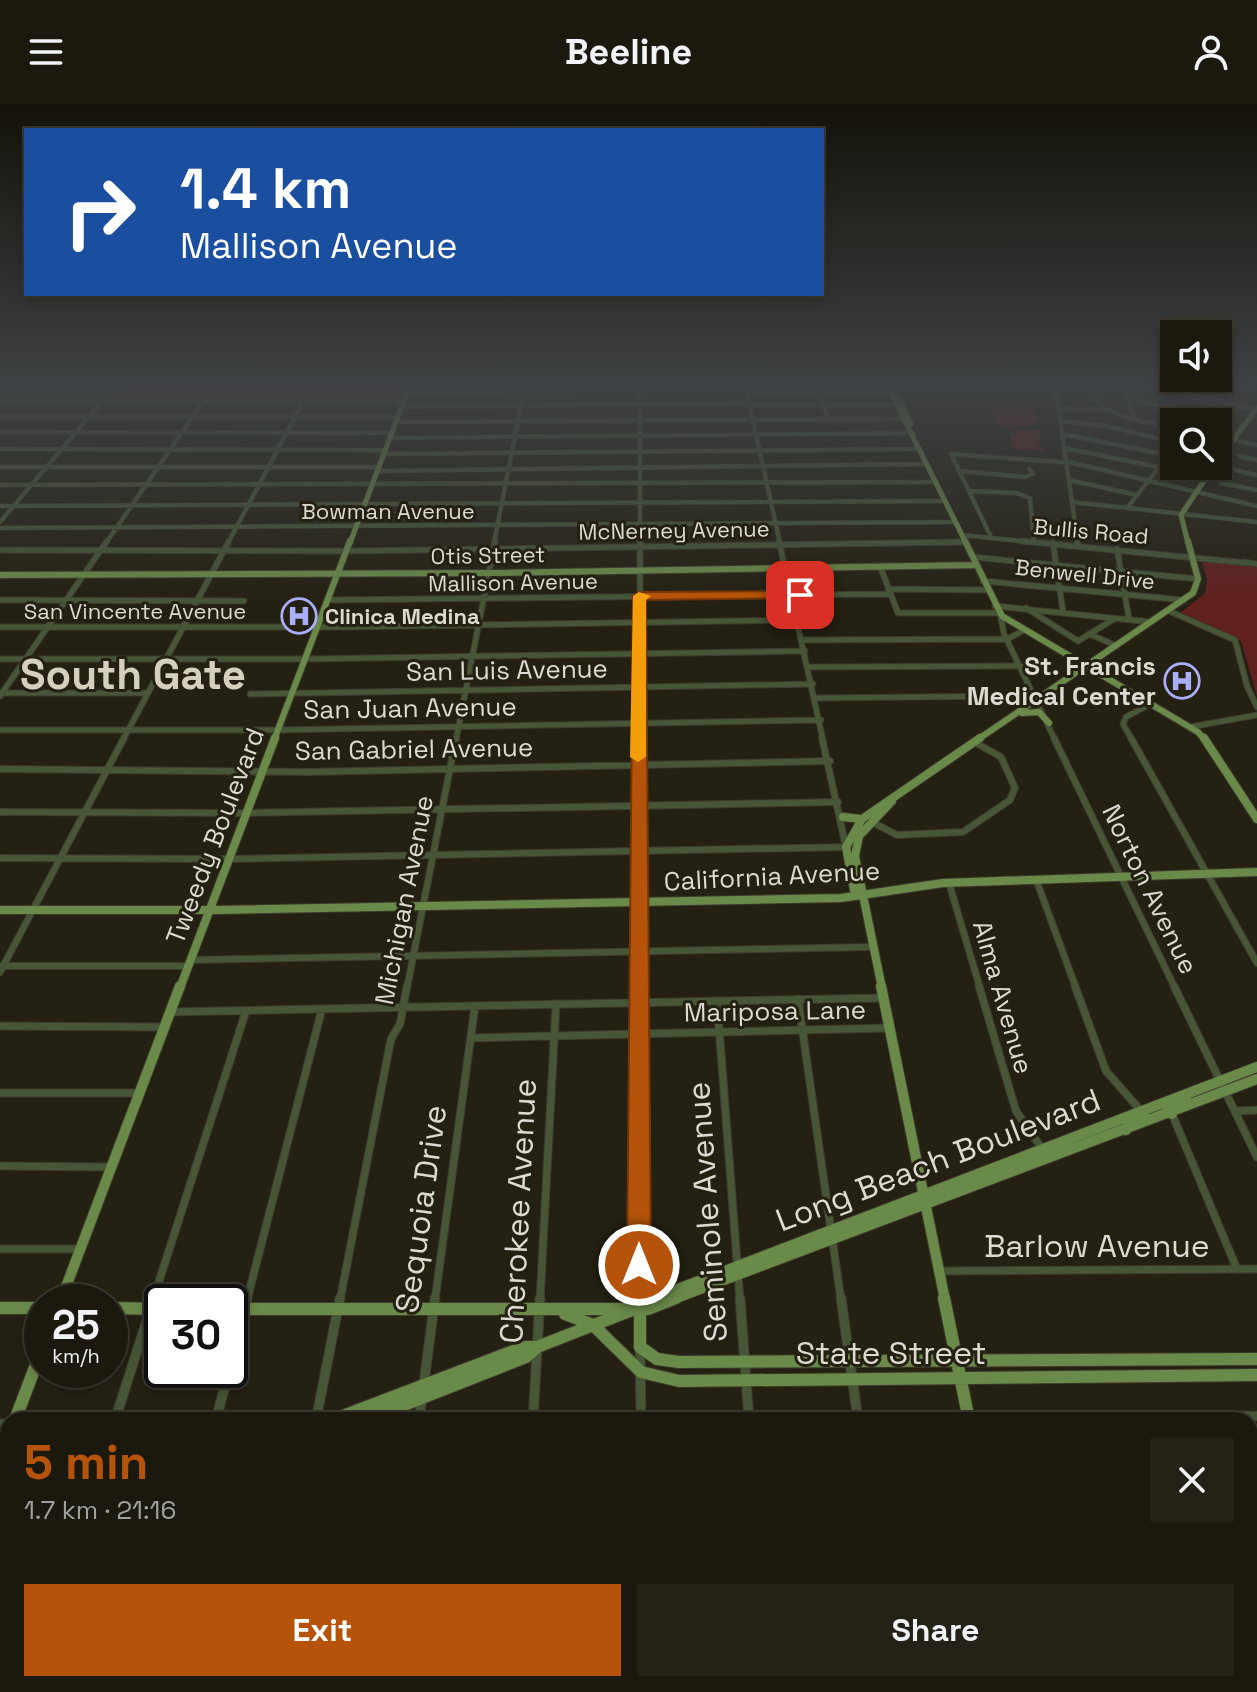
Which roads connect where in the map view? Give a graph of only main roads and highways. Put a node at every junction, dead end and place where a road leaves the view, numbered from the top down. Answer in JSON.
{"nodes":[{"id":1,"x":381,"y":459,"type":"edge"},
{"id":2,"x":925,"y":459,"type":"edge"},
{"id":3,"x":1204,"y":480,"type":"edge"},
{"id":4,"x":976,"y":565,"type":"junction"},
{"id":5,"x":338,"y":574,"type":"junction"},
{"id":6,"x":0,"y":575,"type":"edge"},
{"id":7,"x":1087,"y":667,"type":"junction"},
{"id":8,"x":1017,"y":696,"type":"road end"},
{"id":9,"x":1021,"y":712,"type":"junction"},
{"id":10,"x":1049,"y":723,"type":"road end"},
{"id":11,"x":892,"y":801,"type":"junction"},
{"id":12,"x":843,"y":817,"type":"road end"},
{"id":13,"x":862,"y":819,"type":"junction"},
{"id":14,"x":1257,"y":819,"type":"edge"},
{"id":15,"x":855,"y":833,"type":"junction"},
{"id":16,"x":1257,"y":872,"type":"edge"},
{"id":17,"x":861,"y":896,"type":"junction"},
{"id":18,"x":0,"y":910,"type":"edge"},
{"id":19,"x":210,"y":910,"type":"junction"},
{"id":20,"x":1257,"y":1067,"type":"edge"},
{"id":21,"x":1256,"y":1081,"type":"edge"},
{"id":22,"x":1188,"y":1093,"type":"junction"},
{"id":23,"x":1142,"y":1112,"type":"junction"},
{"id":24,"x":1172,"y":1114,"type":"junction"},
{"id":25,"x":1126,"y":1131,"type":"junction"},
{"id":26,"x":923,"y":1201,"type":"junction"},
{"id":27,"x":67,"y":1284,"type":"edge"},
{"id":28,"x":640,"y":1307,"type":"junction"},
{"id":29,"x":0,"y":1308,"type":"edge"},
{"id":30,"x":24,"y":1308,"type":"edge"},
{"id":31,"x":248,"y":1309,"type":"edge"},
{"id":32,"x":544,"y":1312,"type":"junction"},
{"id":33,"x":593,"y":1325,"type":"junction"},
{"id":34,"x":1170,"y":1359,"type":"junction"},
{"id":35,"x":1257,"y":1359,"type":"edge"},
{"id":36,"x":957,"y":1361,"type":"junction"},
{"id":37,"x":1176,"y":1375,"type":"junction"},
{"id":38,"x":1257,"y":1375,"type":"edge"},
{"id":39,"x":960,"y":1378,"type":"junction"},
{"id":40,"x":27,"y":1388,"type":"edge"},
{"id":41,"x":423,"y":1391,"type":"junction"},
{"id":42,"x":18,"y":1412,"type":"edge"},
{"id":43,"x":357,"y":1412,"type":"edge"},
{"id":44,"x":382,"y":1412,"type":"edge"},
{"id":45,"x":967,"y":1412,"type":"edge"}],
"edges":[{"from":1,"to":5,"type":"main road","name":"Tweedy Boulevard"},
{"from":2,"to":4,"type":"main road"},
{"from":3,"to":7,"type":"main road"},
{"from":4,"to":5,"type":"main road","name":"Otis Street"},
{"from":4,"to":7,"type":"main road"},
{"from":5,"to":6,"type":"main road","name":"Otis Street"},
{"from":5,"to":19,"type":"main road","name":"Tweedy Boulevard"},
{"from":7,"to":9,"type":"main road"},
{"from":7,"to":14,"type":"main road"},
{"from":8,"to":9,"type":"main road"},
{"from":9,"to":10,"type":"main road"},
{"from":9,"to":11,"type":"main road"},
{"from":11,"to":13,"type":"main road"},
{"from":11,"to":15,"type":"main road"},
{"from":12,"to":13,"type":"main road"},
{"from":13,"to":15,"type":"main road"},
{"from":15,"to":17,"type":"main road"},
{"from":15,"to":17,"type":"main road"},
{"from":16,"to":17,"type":"main road","name":"California Avenue"},
{"from":17,"to":19,"type":"main road","name":"California Avenue"},
{"from":17,"to":26,"type":"main road"},
{"from":18,"to":19,"type":"main road","name":"California Avenue"},
{"from":19,"to":27,"type":"main road","name":"Tweedy Boulevard"},
{"from":20,"to":22,"type":"main road","name":"Long Beach Boulevard"},
{"from":21,"to":24,"type":"main road","name":"Long Beach Boulevard"},
{"from":22,"to":23,"type":"main road","name":"Long Beach Boulevard"},
{"from":22,"to":24,"type":"main road"},
{"from":23,"to":25,"type":"main road"},
{"from":23,"to":26,"type":"main road","name":"Long Beach Boulevard"},
{"from":24,"to":25,"type":"main road","name":"Long Beach Boulevard"},
{"from":25,"to":26,"type":"main road","name":"Long Beach Boulevard"},
{"from":26,"to":28,"type":"main road","name":"Long Beach Boulevard"},
{"from":26,"to":36,"type":"main road"},
{"from":28,"to":32,"type":"main road"},
{"from":28,"to":33,"type":"main road","name":"Long Beach Boulevard"},
{"from":28,"to":36,"type":"main road","name":"State Street"},
{"from":29,"to":30,"type":"main road"},
{"from":31,"to":32,"type":"main road"},
{"from":32,"to":33,"type":"main road"},
{"from":33,"to":39,"type":"main road","name":"State Street"},
{"from":33,"to":41,"type":"main road","name":"Long Beach Boulevard"},
{"from":34,"to":35,"type":"main road","name":"State Street"},
{"from":34,"to":36,"type":"main road","name":"State Street"},
{"from":34,"to":37,"type":"main road"},
{"from":36,"to":39,"type":"main road"},
{"from":37,"to":38,"type":"main road","name":"State Street"},
{"from":37,"to":39,"type":"main road","name":"State Street"},
{"from":39,"to":45,"type":"main road"},
{"from":40,"to":42,"type":"main road"},
{"from":41,"to":43,"type":"main road","name":"Long Beach Boulevard"},
{"from":41,"to":44,"type":"main road","name":"Long Beach Boulevard"}]}
